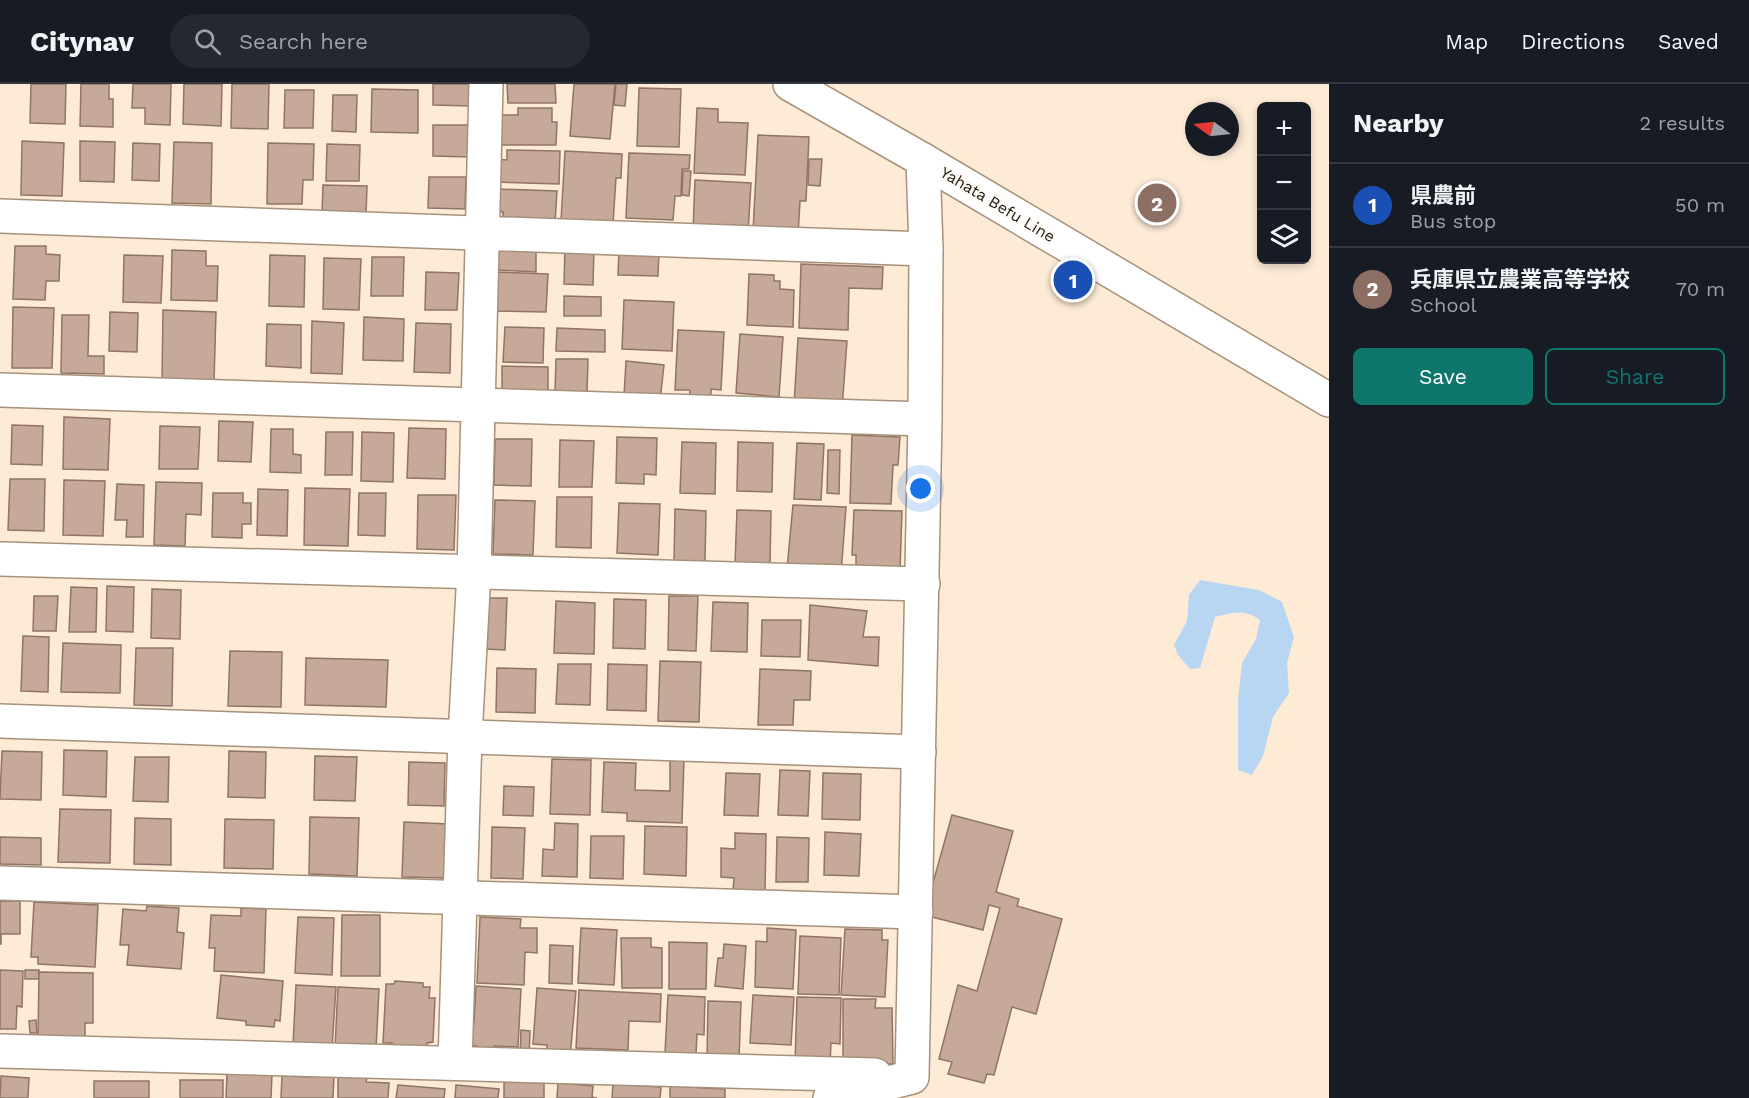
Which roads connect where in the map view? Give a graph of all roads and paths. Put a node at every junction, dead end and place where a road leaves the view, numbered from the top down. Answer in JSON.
{"nodes":[{"id":1,"x":486,"y":84,"type":"edge"},
{"id":2,"x":790,"y":84,"type":"edge"},
{"id":3,"x":923,"y":160,"type":"junction"},
{"id":4,"x":0,"y":216,"type":"edge"},
{"id":5,"x":482,"y":234,"type":"junction"},
{"id":6,"x":926,"y":249,"type":"junction"},
{"id":7,"x":0,"y":390,"type":"edge"},
{"id":8,"x":1329,"y":400,"type":"edge"},
{"id":9,"x":477,"y":405,"type":"junction"},
{"id":10,"x":925,"y":419,"type":"junction"},
{"id":11,"x":0,"y":559,"type":"edge"},
{"id":12,"x":474,"y":572,"type":"junction"},
{"id":13,"x":923,"y":584,"type":"junction"},
{"id":14,"x":0,"y":722,"type":"edge"},
{"id":15,"x":465,"y":737,"type":"junction"},
{"id":16,"x":919,"y":752,"type":"junction"},
{"id":17,"x":0,"y":883,"type":"edge"},
{"id":18,"x":460,"y":898,"type":"junction"},
{"id":19,"x":916,"y":912,"type":"junction"},
{"id":20,"x":0,"y":1051,"type":"edge"},
{"id":21,"x":455,"y":1064,"type":"junction"},
{"id":22,"x":912,"y":1077,"type":"junction"},
{"id":23,"x":830,"y":1098,"type":"edge"}],
"edges":[{"from":1,"to":5,"type":"street"},
{"from":2,"to":3,"type":"street","name":"Yahata Befu Line"},
{"from":3,"to":6,"type":"street"},
{"from":3,"to":8,"type":"street","name":"Yahata Befu Line"},
{"from":4,"to":5,"type":"street"},
{"from":5,"to":6,"type":"street"},
{"from":5,"to":9,"type":"street"},
{"from":6,"to":10,"type":"street"},
{"from":7,"to":9,"type":"street"},
{"from":9,"to":10,"type":"street"},
{"from":9,"to":12,"type":"street"},
{"from":10,"to":13,"type":"street"},
{"from":11,"to":12,"type":"street"},
{"from":12,"to":13,"type":"street"},
{"from":12,"to":15,"type":"street"},
{"from":13,"to":16,"type":"street"},
{"from":14,"to":15,"type":"street"},
{"from":15,"to":16,"type":"street"},
{"from":15,"to":18,"type":"street"},
{"from":16,"to":19,"type":"street"},
{"from":17,"to":18,"type":"street"},
{"from":18,"to":19,"type":"street"},
{"from":18,"to":21,"type":"street"},
{"from":19,"to":22,"type":"street"},
{"from":20,"to":21,"type":"street"},
{"from":21,"to":22,"type":"street"},
{"from":22,"to":23,"type":"street"}]}
